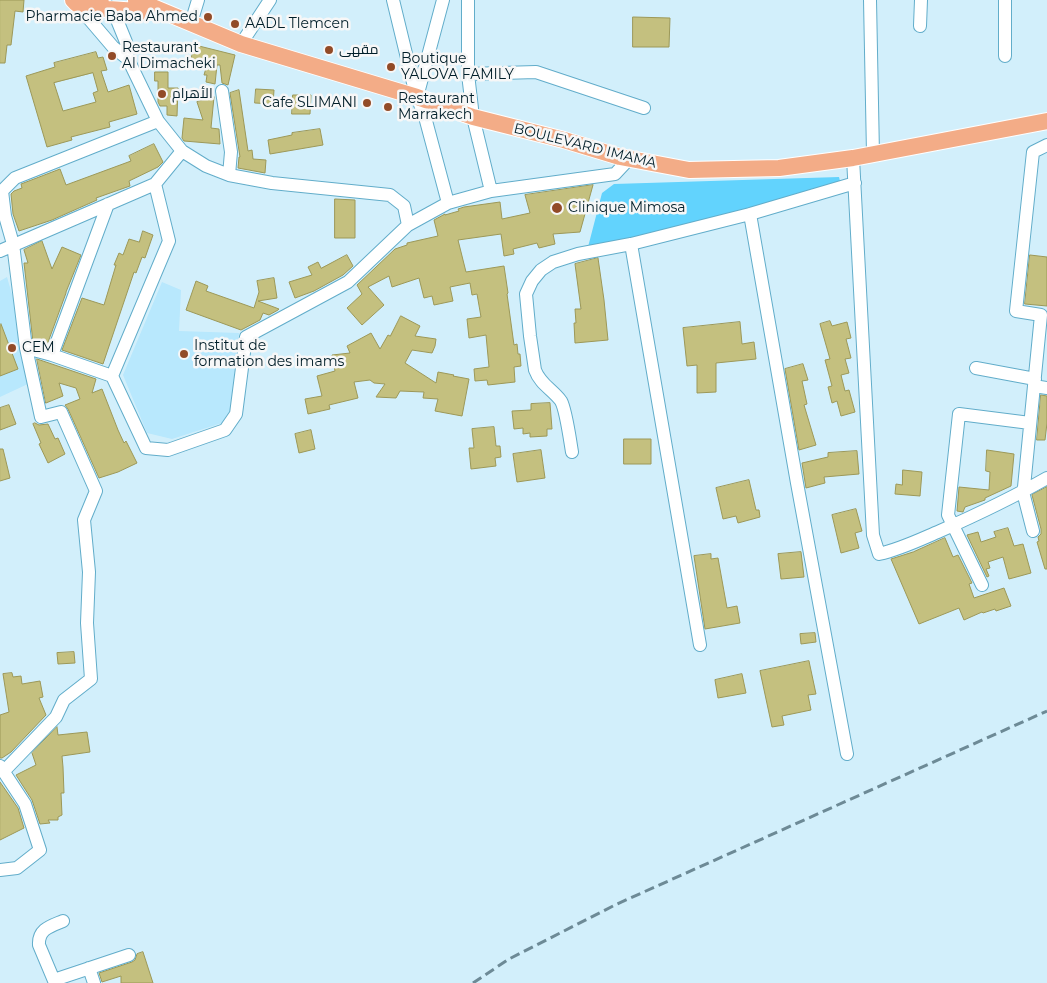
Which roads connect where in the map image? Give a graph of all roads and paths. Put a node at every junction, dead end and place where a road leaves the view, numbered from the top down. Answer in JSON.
{"nodes":[{"id":1,"x":136,"y":0,"type":"edge"},
{"id":2,"x":198,"y":0,"type":"edge"},
{"id":3,"x":270,"y":0,"type":"edge"},
{"id":4,"x":393,"y":0,"type":"edge"},
{"id":5,"x":443,"y":0,"type":"edge"},
{"id":6,"x":468,"y":0,"type":"edge"},
{"id":7,"x":870,"y":0,"type":"edge"},
{"id":8,"x":921,"y":0,"type":"edge"},
{"id":9,"x":1005,"y":0,"type":"edge"},
{"id":10,"x":88,"y":3,"type":"edge"},
{"id":11,"x":168,"y":13,"type":"junction"},
{"id":12,"x":191,"y":23,"type":"junction"},
{"id":13,"x":920,"y":26,"type":"dead end"},
{"id":14,"x":242,"y":44,"type":"junction"},
{"id":15,"x":1005,"y":56,"type":"dead end"},
{"id":16,"x":128,"y":59,"type":"junction"},
{"id":17,"x":468,"y":74,"type":"junction"},
{"id":18,"x":222,"y":91,"type":"dead end"},
{"id":19,"x":416,"y":97,"type":"junction"},
{"id":20,"x":644,"y":108,"type":"dead end"},
{"id":21,"x":473,"y":117,"type":"junction"},
{"id":22,"x":158,"y":121,"type":"junction"},
{"id":23,"x":1047,"y":121,"type":"edge"},
{"id":24,"x":1047,"y":144,"type":"edge"},
{"id":25,"x":182,"y":151,"type":"junction"},
{"id":26,"x":873,"y":154,"type":"junction"},
{"id":27,"x":853,"y":158,"type":"junction"},
{"id":28,"x":629,"y":159,"type":"junction"},
{"id":29,"x":229,"y":175,"type":"junction"},
{"id":30,"x":855,"y":183,"type":"junction"},
{"id":31,"x":155,"y":184,"type":"junction"},
{"id":32,"x":490,"y":191,"type":"junction"},
{"id":33,"x":448,"y":203,"type":"junction"},
{"id":34,"x":108,"y":204,"type":"junction"},
{"id":35,"x":750,"y":214,"type":"junction"},
{"id":36,"x":408,"y":225,"type":"junction"},
{"id":37,"x":13,"y":244,"type":"junction"},
{"id":38,"x":631,"y":244,"type":"junction"},
{"id":39,"x":0,"y":251,"type":"edge"},
{"id":40,"x":1044,"y":316,"type":"edge"},
{"id":41,"x":26,"y":348,"type":"junction"},
{"id":42,"x":52,"y":356,"type":"junction"},
{"id":43,"x":976,"y":368,"type":"dead end"},
{"id":44,"x":112,"y":376,"type":"junction"},
{"id":45,"x":1039,"y":384,"type":"edge"},
{"id":46,"x":1030,"y":422,"type":"junction"},
{"id":47,"x":572,"y":452,"type":"dead end"},
{"id":48,"x":1047,"y":478,"type":"edge"},
{"id":49,"x":1023,"y":492,"type":"junction"},
{"id":50,"x":954,"y":525,"type":"junction"},
{"id":51,"x":1032,"y":531,"type":"dead end"},
{"id":52,"x":982,"y":585,"type":"dead end"},
{"id":53,"x":700,"y":645,"type":"dead end"},
{"id":54,"x":847,"y":754,"type":"dead end"},
{"id":55,"x":2,"y":768,"type":"edge"},
{"id":56,"x":0,"y":870,"type":"edge"},
{"id":57,"x":63,"y":921,"type":"dead end"},
{"id":58,"x":129,"y":955,"type":"dead end"},
{"id":59,"x":89,"y":968,"type":"junction"},
{"id":60,"x":54,"y":981,"type":"edge"},
{"id":61,"x":94,"y":983,"type":"edge"}],
"edges":[{"from":1,"to":11,"type":"main road","name":"BOULEVARD IMAMA"},
{"from":2,"to":12,"type":"street"},
{"from":3,"to":14,"type":"street"},
{"from":4,"to":19,"type":"street"},
{"from":5,"to":19,"type":"street"},
{"from":6,"to":17,"type":"street"},
{"from":7,"to":26,"type":"street"},
{"from":8,"to":13,"type":"street"},
{"from":9,"to":15,"type":"street"},
{"from":10,"to":11,"type":"main road","name":"BOULEVARD IMAMA"},
{"from":10,"to":16,"type":"street"},
{"from":10,"to":16,"type":"street"},
{"from":11,"to":12,"type":"main road","name":"BOULEVARD IMAMA"},
{"from":12,"to":14,"type":"main road","name":"BOULEVARD IMAMA"},
{"from":14,"to":19,"type":"main road","name":"BOULEVARD IMAMA"},
{"from":16,"to":22,"type":"street"},
{"from":17,"to":20,"type":"street"},
{"from":17,"to":21,"type":"street"},
{"from":18,"to":29,"type":"street"},
{"from":19,"to":21,"type":"main road","name":"BOULEVARD IMAMA"},
{"from":19,"to":33,"type":"street"},
{"from":21,"to":28,"type":"main road","name":"BOULEVARD IMAMA"},
{"from":21,"to":32,"type":"street"},
{"from":22,"to":25,"type":"street"},
{"from":22,"to":37,"type":"street"},
{"from":23,"to":26,"type":"main road","name":"BOULEVARD IMAMA"},
{"from":24,"to":40,"type":"street"},
{"from":25,"to":29,"type":"street"},
{"from":25,"to":31,"type":"street"},
{"from":26,"to":27,"type":"main road","name":"BOULEVARD IMAMA"},
{"from":27,"to":28,"type":"main road","name":"BOULEVARD IMAMA"},
{"from":27,"to":30,"type":"street"},
{"from":28,"to":32,"type":"street"},
{"from":29,"to":36,"type":"street"},
{"from":30,"to":35,"type":"street"},
{"from":30,"to":50,"type":"street"},
{"from":31,"to":34,"type":"street"},
{"from":31,"to":44,"type":"street"},
{"from":32,"to":33,"type":"street"},
{"from":33,"to":36,"type":"street"},
{"from":34,"to":37,"type":"street"},
{"from":34,"to":42,"type":"street"},
{"from":35,"to":38,"type":"street"},
{"from":35,"to":54,"type":"street"},
{"from":36,"to":44,"type":"street"},
{"from":37,"to":39,"type":"street"},
{"from":37,"to":41,"type":"street"},
{"from":38,"to":47,"type":"street"},
{"from":38,"to":53,"type":"street"},
{"from":40,"to":45,"type":"street"},
{"from":41,"to":42,"type":"street"},
{"from":41,"to":55,"type":"street"},
{"from":42,"to":44,"type":"street"},
{"from":43,"to":45,"type":"street"},
{"from":45,"to":46,"type":"street"},
{"from":46,"to":49,"type":"street"},
{"from":46,"to":50,"type":"street"},
{"from":48,"to":49,"type":"street"},
{"from":49,"to":50,"type":"street"},
{"from":49,"to":51,"type":"street"},
{"from":50,"to":52,"type":"street"},
{"from":55,"to":56,"type":"street"},
{"from":57,"to":60,"type":"street"},
{"from":58,"to":59,"type":"street"},
{"from":59,"to":60,"type":"street"},
{"from":59,"to":61,"type":"street"}]}
